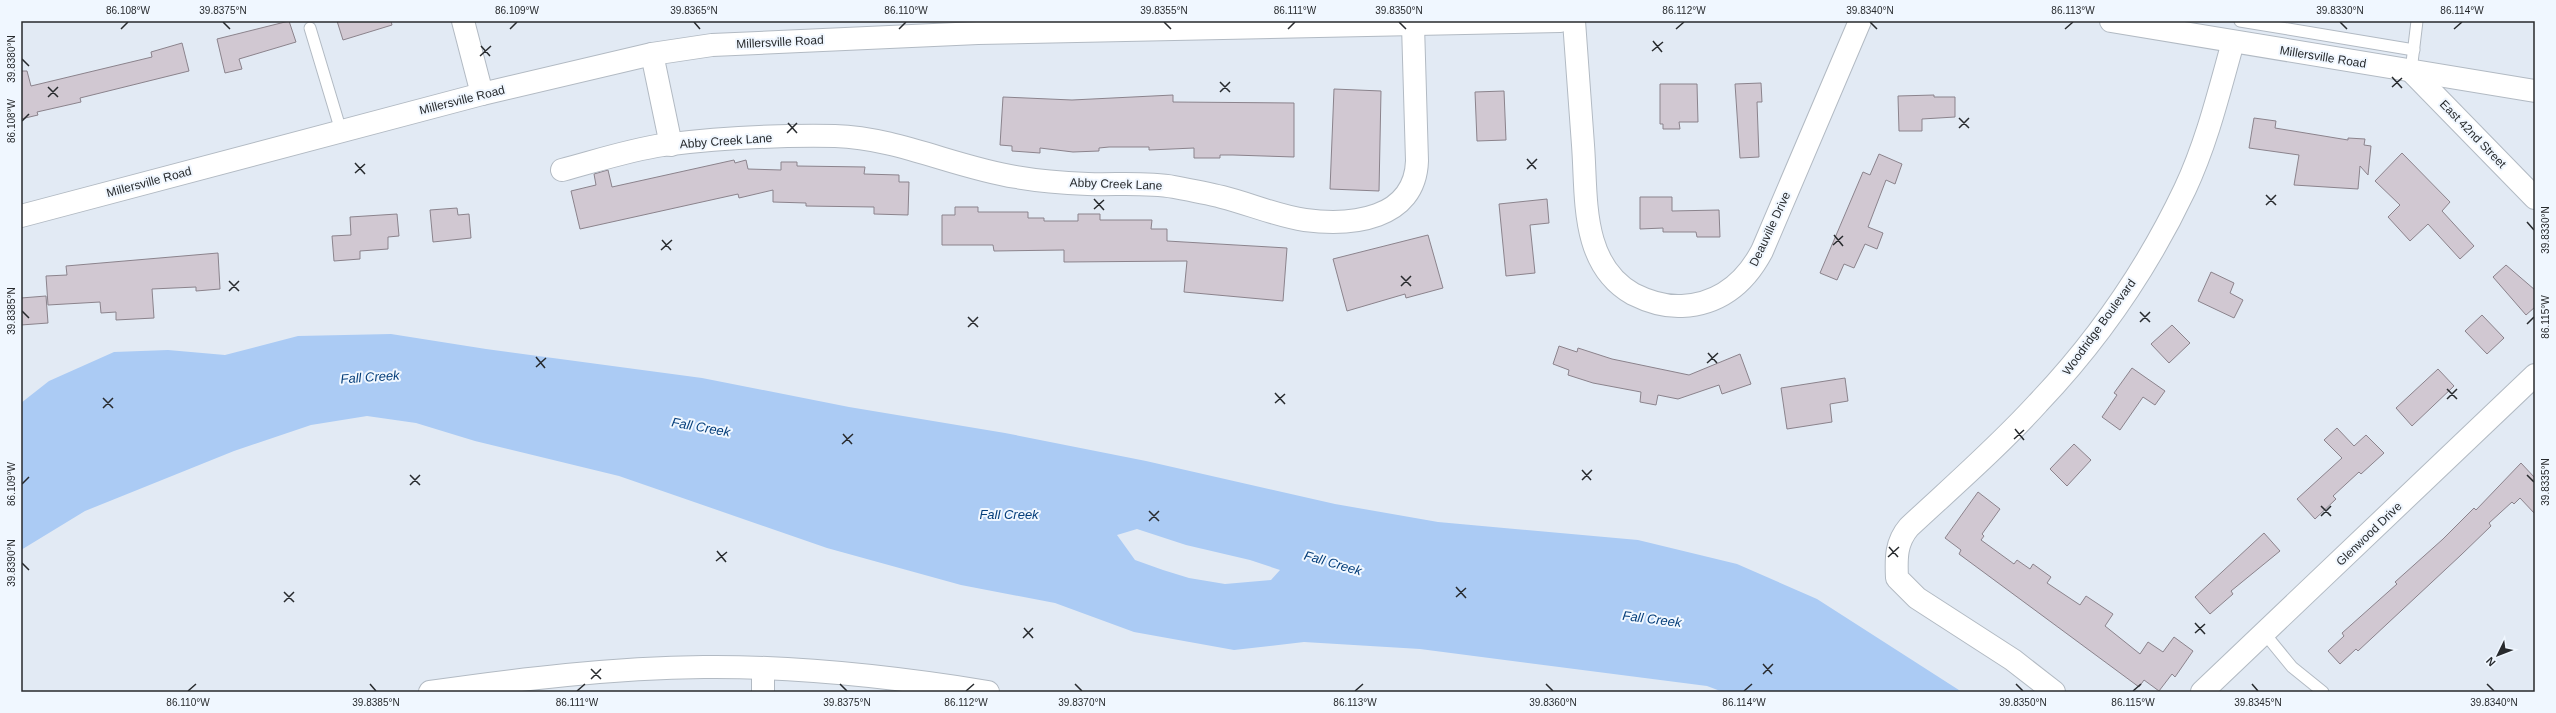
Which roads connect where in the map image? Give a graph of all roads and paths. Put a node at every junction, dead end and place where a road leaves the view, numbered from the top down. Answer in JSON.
{"nodes":[{"id":1,"x":463,"y":21,"type":"edge"},
{"id":2,"x":1560,"y":21,"type":"edge"},
{"id":3,"x":1574,"y":21,"type":"edge"},
{"id":4,"x":1860,"y":21,"type":"edge"},
{"id":5,"x":2111,"y":21,"type":"edge"},
{"id":6,"x":2240,"y":21,"type":"edge"},
{"id":7,"x":2417,"y":21,"type":"edge"},
{"id":8,"x":1413,"y":25,"type":"junction"},
{"id":9,"x":978,"y":27,"type":"edge"},
{"id":10,"x":310,"y":28,"type":"dead end"},
{"id":11,"x":2233,"y":42,"type":"junction"},
{"id":12,"x":652,"y":54,"type":"junction"},
{"id":13,"x":2412,"y":61,"type":"junction"},
{"id":14,"x":2535,"y":91,"type":"edge"},
{"id":15,"x":482,"y":94,"type":"junction"},
{"id":16,"x":341,"y":131,"type":"junction"},
{"id":17,"x":671,"y":145,"type":"junction"},
{"id":18,"x":562,"y":170,"type":"dead end"},
{"id":19,"x":2535,"y":198,"type":"edge"},
{"id":20,"x":21,"y":216,"type":"edge"},
{"id":21,"x":2535,"y":375,"type":"edge"},
{"id":22,"x":2264,"y":634,"type":"junction"},
{"id":23,"x":764,"y":668,"type":"junction"},
{"id":24,"x":430,"y":692,"type":"edge"},
{"id":25,"x":763,"y":692,"type":"edge"},
{"id":26,"x":988,"y":692,"type":"edge"},
{"id":27,"x":2054,"y":692,"type":"edge"},
{"id":28,"x":2202,"y":692,"type":"edge"},
{"id":29,"x":2323,"y":692,"type":"edge"}],
"edges":[{"from":1,"to":15,"type":"street"},
{"from":2,"to":8,"type":"street","name":"Millersville Road"},
{"from":3,"to":4,"type":"street","name":"Deauville Drive"},
{"from":5,"to":11,"type":"street","name":"Millersville Road"},
{"from":6,"to":13,"type":"lane"},
{"from":7,"to":13,"type":"lane"},
{"from":8,"to":9,"type":"street","name":"Millersville Road"},
{"from":8,"to":17,"type":"street","name":"Abby Creek Lane"},
{"from":9,"to":12,"type":"street","name":"Millersville Road"},
{"from":10,"to":16,"type":"lane"},
{"from":11,"to":13,"type":"street","name":"Millersville Road"},
{"from":11,"to":27,"type":"street","name":"Woodridge Boulevard"},
{"from":12,"to":15,"type":"street","name":"Millersville Road"},
{"from":12,"to":17,"type":"street","name":"Abby Creek Lane"},
{"from":13,"to":14,"type":"street","name":"Millersville Road"},
{"from":13,"to":19,"type":"street","name":"East 42nd Street"},
{"from":15,"to":16,"type":"street","name":"Millersville Road"},
{"from":16,"to":20,"type":"street","name":"Millersville Road"},
{"from":17,"to":18,"type":"street","name":"Abby Creek Lane"},
{"from":21,"to":22,"type":"street","name":"Glenwood Drive"},
{"from":22,"to":28,"type":"street","name":"Glenwood Drive"},
{"from":22,"to":29,"type":"lane"},
{"from":23,"to":24,"type":"street"},
{"from":23,"to":25,"type":"street"},
{"from":23,"to":26,"type":"street"}]}
